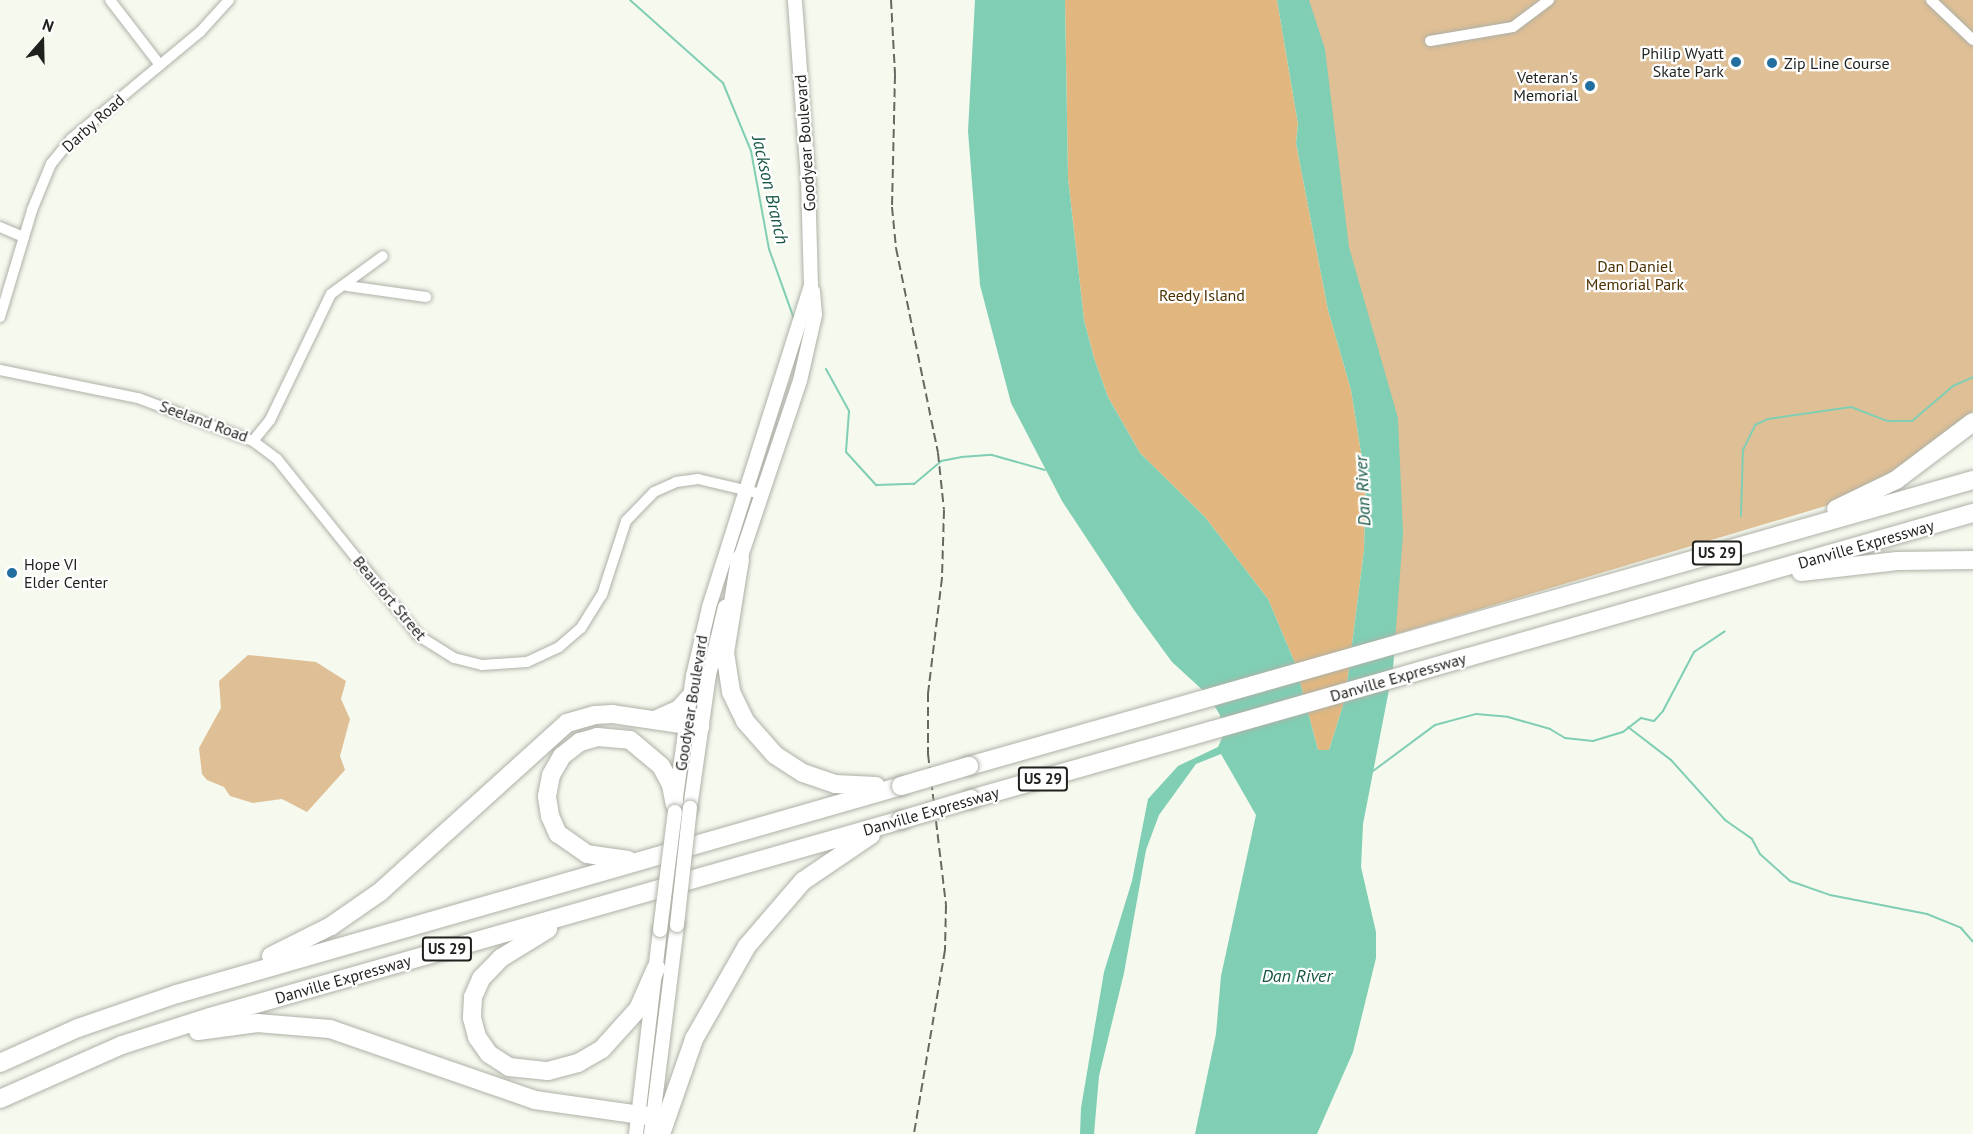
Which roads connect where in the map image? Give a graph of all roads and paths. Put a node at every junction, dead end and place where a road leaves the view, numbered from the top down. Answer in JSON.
{"nodes":[{"id":1,"x":110,"y":0,"type":"edge"},
{"id":2,"x":229,"y":0,"type":"edge"},
{"id":3,"x":795,"y":0,"type":"edge"},
{"id":4,"x":1549,"y":0,"type":"edge"},
{"id":5,"x":1931,"y":0,"type":"edge"},
{"id":6,"x":1973,"y":40,"type":"edge"},
{"id":7,"x":1430,"y":41,"type":"dead end"},
{"id":8,"x":160,"y":65,"type":"junction"},
{"id":9,"x":0,"y":227,"type":"edge"},
{"id":10,"x":24,"y":237,"type":"junction"},
{"id":11,"x":383,"y":256,"type":"dead end"},
{"id":12,"x":347,"y":286,"type":"junction"},
{"id":13,"x":811,"y":286,"type":"junction"},
{"id":14,"x":426,"y":297,"type":"dead end"},
{"id":15,"x":0,"y":317,"type":"edge"},
{"id":16,"x":0,"y":370,"type":"edge"},
{"id":17,"x":1973,"y":422,"type":"edge"},
{"id":18,"x":253,"y":441,"type":"junction"},
{"id":19,"x":1973,"y":480,"type":"edge"},
{"id":20,"x":747,"y":490,"type":"junction"},
{"id":21,"x":762,"y":494,"type":"junction"},
{"id":22,"x":1973,"y":513,"type":"edge"},
{"id":23,"x":740,"y":560,"type":"junction"},
{"id":24,"x":1973,"y":560,"type":"edge"},
{"id":25,"x":1688,"y":561,"type":"junction"},
{"id":26,"x":1639,"y":609,"type":"junction"},
{"id":27,"x":689,"y":698,"type":"junction"},
{"id":28,"x":657,"y":719,"type":"junction"},
{"id":29,"x":693,"y":726,"type":"junction"},
{"id":30,"x":898,"y":787,"type":"junction"},
{"id":31,"x":680,"y":808,"type":"junction"},
{"id":32,"x":895,"y":822,"type":"junction"},
{"id":33,"x":648,"y":861,"type":"junction"},
{"id":34,"x":601,"y":906,"type":"junction"},
{"id":35,"x":656,"y":968,"type":"junction"},
{"id":36,"x":126,"y":1010,"type":"junction"},
{"id":37,"x":105,"y":1052,"type":"junction"},
{"id":38,"x":0,"y":1063,"type":"edge"},
{"id":39,"x":0,"y":1099,"type":"edge"},
{"id":40,"x":648,"y":1122,"type":"edge"},
{"id":41,"x":636,"y":1134,"type":"edge"},
{"id":42,"x":661,"y":1134,"type":"edge"}],
"edges":[{"from":1,"to":8,"type":"street"},
{"from":2,"to":8,"type":"street","name":"Darby Road"},
{"from":3,"to":13,"type":"main road","name":"Goodyear Boulevard"},
{"from":4,"to":7,"type":"street"},
{"from":5,"to":6,"type":"street"},
{"from":8,"to":10,"type":"street","name":"Darby Road"},
{"from":9,"to":10,"type":"street"},
{"from":10,"to":15,"type":"street","name":"Darby Road"},
{"from":11,"to":12,"type":"street","name":"Seeland Road"},
{"from":12,"to":14,"type":"street"},
{"from":12,"to":18,"type":"street","name":"Seeland Road"},
{"from":13,"to":20,"type":"main road","name":"Goodyear Boulevard"},
{"from":13,"to":21,"type":"main road","name":"Goodyear Boulevard"},
{"from":16,"to":18,"type":"street","name":"Seeland Road"},
{"from":17,"to":25,"type":"highway"},
{"from":18,"to":20,"type":"street","name":"Beaufort Street"},
{"from":19,"to":25,"type":"highway","name":"Danville Expressway","number":"US 29"},
{"from":20,"to":21,"type":"street","name":"Beaufort Street"},
{"from":20,"to":27,"type":"main road","name":"Goodyear Boulevard"},
{"from":21,"to":23,"type":"main road","name":"Goodyear Boulevard"},
{"from":22,"to":26,"type":"highway","name":"Danville Expressway","number":"US 29"},
{"from":23,"to":29,"type":"main road","name":"Goodyear Boulevard"},
{"from":23,"to":30,"type":"highway"},
{"from":24,"to":26,"type":"highway"},
{"from":25,"to":30,"type":"highway","name":"Danville Expressway","number":"US 29","bridge":true},
{"from":26,"to":32,"type":"highway","name":"Danville Expressway","number":"US 29","bridge":true},
{"from":27,"to":28,"type":"highway"},
{"from":27,"to":29,"type":"main road","name":"Goodyear Boulevard"},
{"from":28,"to":29,"type":"highway"},
{"from":28,"to":36,"type":"highway"},
{"from":29,"to":31,"type":"main road","name":"Goodyear Boulevard"},
{"from":30,"to":33,"type":"highway","name":"Danville Expressway","number":"US 29"},
{"from":31,"to":33,"type":"highway"},
{"from":31,"to":35,"type":"main road","name":"Goodyear Boulevard","bridge":true},
{"from":31,"to":40,"type":"main road","name":"Goodyear Boulevard","bridge":true},
{"from":32,"to":34,"type":"highway","name":"Danville Expressway","number":"US 29"},
{"from":32,"to":42,"type":"highway"},
{"from":33,"to":36,"type":"highway","name":"Danville Expressway","number":"US 29"},
{"from":34,"to":35,"type":"highway"},
{"from":34,"to":37,"type":"highway","name":"Danville Expressway","number":"US 29"},
{"from":35,"to":40,"type":"main road","name":"Goodyear Boulevard"},
{"from":36,"to":38,"type":"highway","name":"Danville Expressway","number":"US 29"},
{"from":37,"to":39,"type":"highway","name":"Danville Expressway","number":"US 29"},
{"from":37,"to":40,"type":"highway"},
{"from":40,"to":41,"type":"main road","name":"Goodyear Boulevard"}]}
